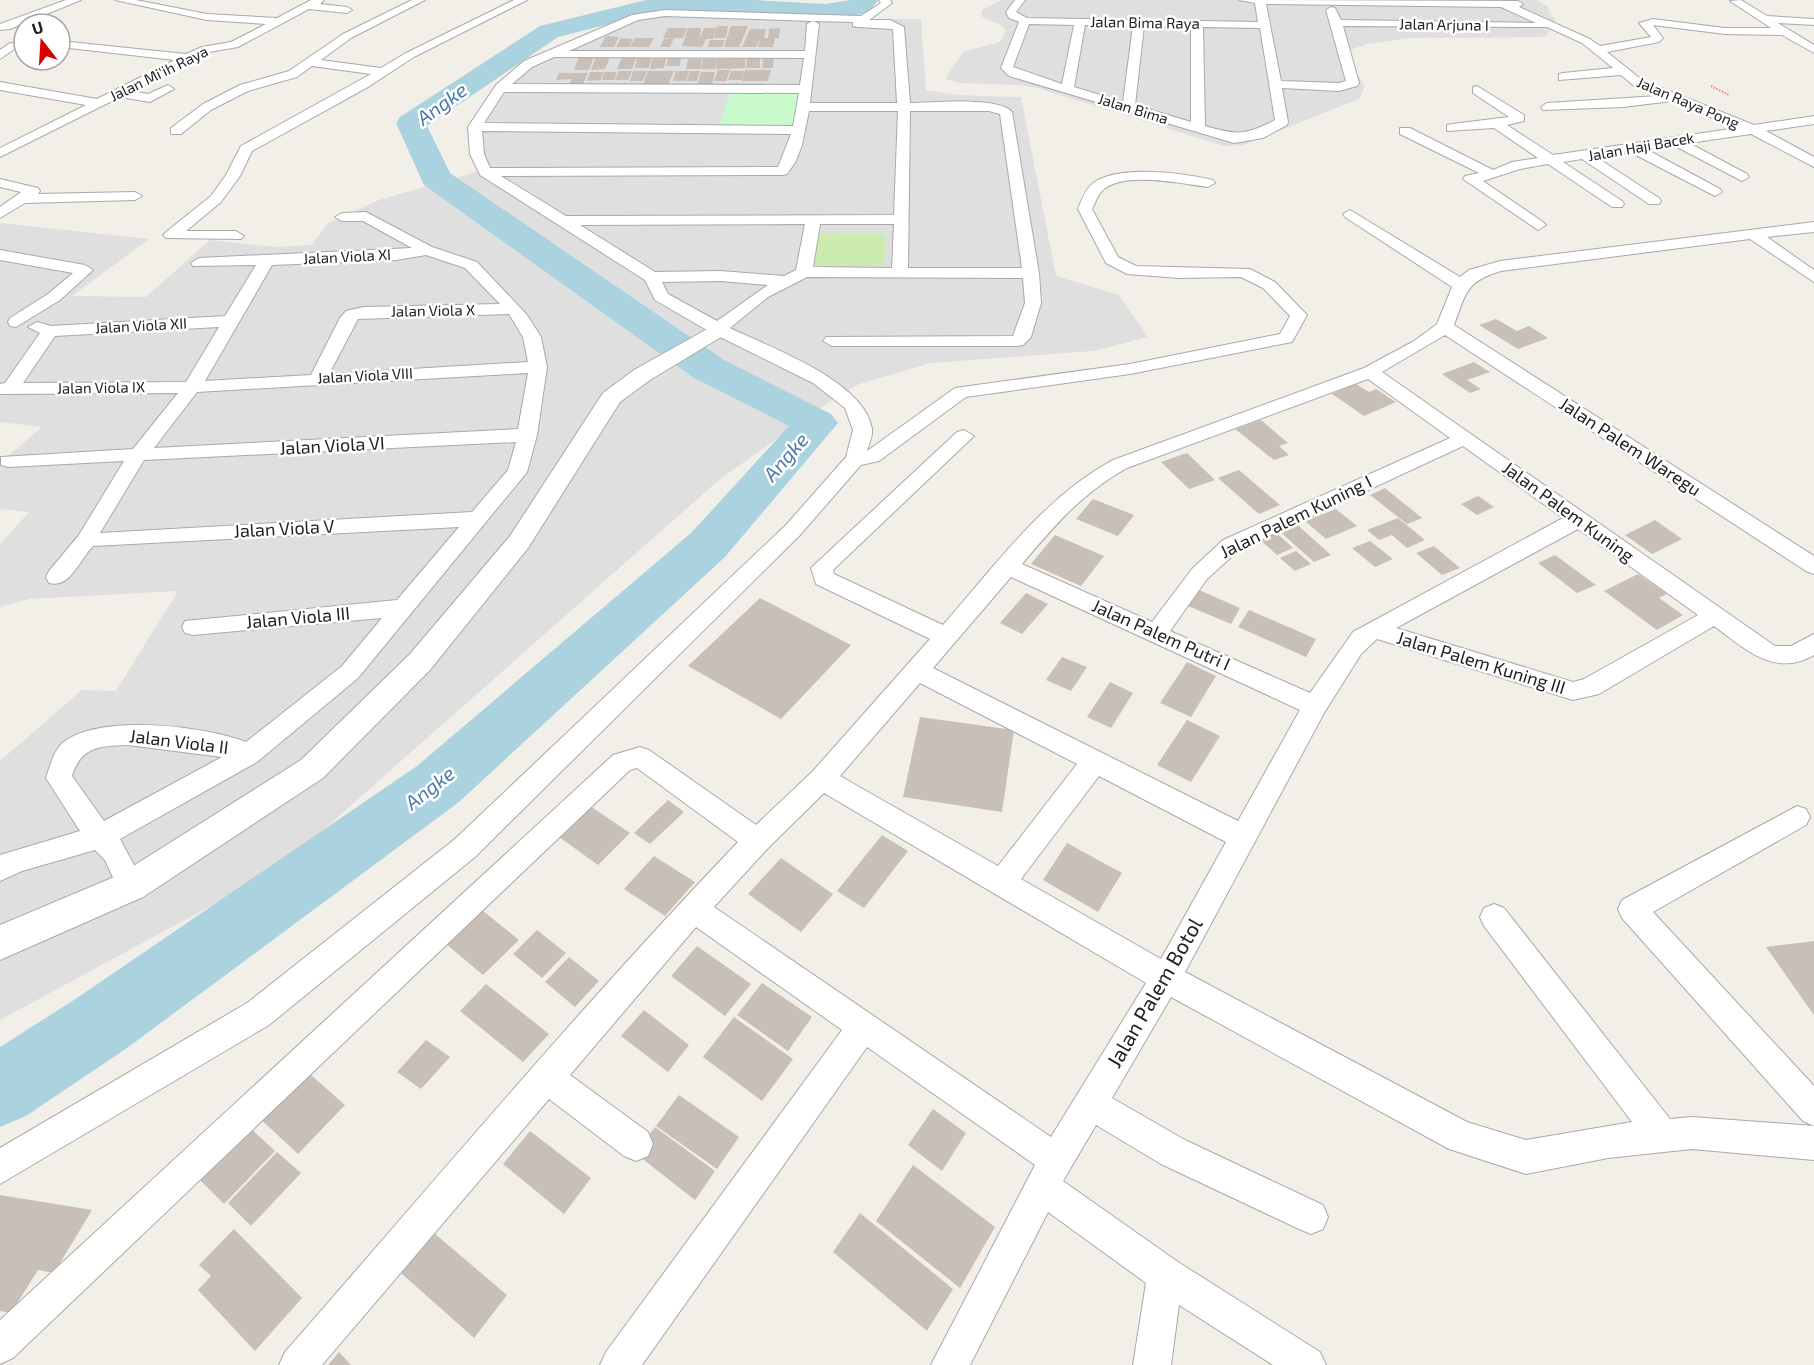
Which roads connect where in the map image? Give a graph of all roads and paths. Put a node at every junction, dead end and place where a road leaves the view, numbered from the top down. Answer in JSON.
{"nodes":[{"id":1,"x":76,"y":0,"type":"edge"},
{"id":2,"x":120,"y":0,"type":"edge"},
{"id":3,"x":192,"y":0,"type":"edge"},
{"id":4,"x":420,"y":0,"type":"edge"},
{"id":5,"x":522,"y":0,"type":"edge"},
{"id":6,"x":884,"y":0,"type":"edge"},
{"id":7,"x":1020,"y":0,"type":"edge"},
{"id":8,"x":1243,"y":0,"type":"edge"},
{"id":9,"x":1260,"y":0,"type":"edge"},
{"id":10,"x":1326,"y":0,"type":"edge"},
{"id":11,"x":1400,"y":1,"type":"edge"},
{"id":12,"x":1735,"y":1,"type":"edge"},
{"id":13,"x":1526,"y":2,"type":"edge"},
{"id":14,"x":313,"y":3,"type":"edge"},
{"id":15,"x":1503,"y":4,"type":"junction"},
{"id":16,"x":170,"y":10,"type":"junction"},
{"id":17,"x":347,"y":10,"type":"dead end"},
{"id":18,"x":1767,"y":19,"type":"junction"},
{"id":19,"x":279,"y":21,"type":"junction"},
{"id":20,"x":1024,"y":21,"type":"junction"},
{"id":21,"x":1080,"y":22,"type":"junction"},
{"id":22,"x":1814,"y":22,"type":"edge"},
{"id":23,"x":621,"y":23,"type":"junction"},
{"id":24,"x":1138,"y":23,"type":"junction"},
{"id":25,"x":1337,"y":23,"type":"junction"},
{"id":26,"x":813,"y":24,"type":"junction"},
{"id":27,"x":1197,"y":24,"type":"junction"},
{"id":28,"x":1265,"y":25,"type":"junction"},
{"id":29,"x":1550,"y":26,"type":"junction"},
{"id":30,"x":0,"y":27,"type":"edge"},
{"id":31,"x":1590,"y":28,"type":"dead end"},
{"id":32,"x":1786,"y":32,"type":"junction"},
{"id":33,"x":0,"y":44,"type":"edge"},
{"id":34,"x":72,"y":46,"type":"edge"},
{"id":35,"x":1597,"y":49,"type":"junction"},
{"id":36,"x":1814,"y":50,"type":"edge"},
{"id":37,"x":545,"y":54,"type":"junction"},
{"id":38,"x":0,"y":55,"type":"edge"},
{"id":39,"x":810,"y":55,"type":"junction"},
{"id":40,"x":188,"y":58,"type":"junction"},
{"id":41,"x":309,"y":62,"type":"junction"},
{"id":42,"x":1623,"y":71,"type":"junction"},
{"id":43,"x":382,"y":72,"type":"junction"},
{"id":44,"x":1563,"y":77,"type":"dead end"},
{"id":45,"x":1275,"y":84,"type":"junction"},
{"id":46,"x":0,"y":86,"type":"edge"},
{"id":47,"x":168,"y":88,"type":"dead end"},
{"id":48,"x":500,"y":88,"type":"junction"},
{"id":49,"x":1067,"y":88,"type":"junction"},
{"id":50,"x":806,"y":89,"type":"junction"},
{"id":51,"x":1477,"y":90,"type":"dead end"},
{"id":52,"x":118,"y":93,"type":"junction"},
{"id":53,"x":150,"y":98,"type":"junction"},
{"id":54,"x":1672,"y":98,"type":"junction"},
{"id":55,"x":98,"y":103,"type":"junction"},
{"id":56,"x":1623,"y":103,"type":"junction"},
{"id":57,"x":803,"y":107,"type":"junction"},
{"id":58,"x":904,"y":107,"type":"junction"},
{"id":59,"x":1547,"y":107,"type":"dead end"},
{"id":60,"x":1128,"y":108,"type":"junction"},
{"id":61,"x":128,"y":110,"type":"dead end"},
{"id":62,"x":1639,"y":113,"type":"dead end"},
{"id":63,"x":1814,"y":120,"type":"edge"},
{"id":64,"x":1497,"y":124,"type":"junction"},
{"id":65,"x":475,"y":127,"type":"junction"},
{"id":66,"x":1452,"y":128,"type":"dead end"},
{"id":67,"x":1198,"y":129,"type":"junction"},
{"id":68,"x":1752,"y":129,"type":"junction"},
{"id":69,"x":799,"y":130,"type":"junction"},
{"id":70,"x":176,"y":131,"type":"dead end"},
{"id":71,"x":1404,"y":131,"type":"dead end"},
{"id":72,"x":1676,"y":141,"type":"junction"},
{"id":73,"x":1634,"y":148,"type":"junction"},
{"id":74,"x":0,"y":153,"type":"edge"},
{"id":75,"x":1587,"y":157,"type":"junction"},
{"id":76,"x":1554,"y":161,"type":"junction"},
{"id":77,"x":1814,"y":163,"type":"edge"},
{"id":78,"x":484,"y":172,"type":"junction"},
{"id":79,"x":1493,"y":175,"type":"junction"},
{"id":80,"x":1742,"y":177,"type":"dead end"},
{"id":81,"x":0,"y":183,"type":"edge"},
{"id":82,"x":1209,"y":183,"type":"dead end"},
{"id":83,"x":1714,"y":192,"type":"dead end"},
{"id":84,"x":135,"y":196,"type":"dead end"},
{"id":85,"x":23,"y":199,"type":"junction"},
{"id":86,"x":1654,"y":201,"type":"dead end"},
{"id":87,"x":1617,"y":204,"type":"dead end"},
{"id":88,"x":0,"y":214,"type":"edge"},
{"id":89,"x":1350,"y":214,"type":"dead end"},
{"id":90,"x":342,"y":217,"type":"dead end"},
{"id":91,"x":813,"y":219,"type":"junction"},
{"id":92,"x":902,"y":219,"type":"junction"},
{"id":93,"x":562,"y":221,"type":"junction"},
{"id":94,"x":1538,"y":225,"type":"dead end"},
{"id":95,"x":1810,"y":231,"type":"edge"},
{"id":96,"x":1754,"y":235,"type":"junction"},
{"id":97,"x":236,"y":236,"type":"dead end"},
{"id":98,"x":427,"y":250,"type":"junction"},
{"id":99,"x":0,"y":255,"type":"edge"},
{"id":100,"x":266,"y":261,"type":"junction"},
{"id":101,"x":199,"y":263,"type":"dead end"},
{"id":102,"x":804,"y":272,"type":"junction"},
{"id":103,"x":900,"y":272,"type":"junction"},
{"id":104,"x":1031,"y":273,"type":"junction"},
{"id":105,"x":652,"y":277,"type":"junction"},
{"id":106,"x":1814,"y":277,"type":"edge"},
{"id":107,"x":784,"y":282,"type":"junction"},
{"id":108,"x":1461,"y":285,"type":"junction"},
{"id":109,"x":515,"y":309,"type":"junction"},
{"id":110,"x":8,"y":321,"type":"edge"},
{"id":111,"x":231,"y":321,"type":"junction"},
{"id":112,"x":1445,"y":327,"type":"junction"},
{"id":113,"x":50,"y":331,"type":"junction"},
{"id":114,"x":714,"y":332,"type":"junction"},
{"id":115,"x":832,"y":342,"type":"dead end"},
{"id":116,"x":538,"y":367,"type":"junction"},
{"id":117,"x":1370,"y":372,"type":"junction"},
{"id":118,"x":318,"y":378,"type":"junction"},
{"id":119,"x":192,"y":387,"type":"junction"},
{"id":120,"x":5,"y":389,"type":"edge"},
{"id":121,"x":527,"y":435,"type":"junction"},
{"id":122,"x":964,"y":436,"type":"dead end"},
{"id":123,"x":1465,"y":438,"type":"junction"},
{"id":124,"x":137,"y":456,"type":"junction"},
{"id":125,"x":855,"y":459,"type":"junction"},
{"id":126,"x":8,"y":461,"type":"dead end"},
{"id":127,"x":479,"y":519,"type":"junction"},
{"id":128,"x":1577,"y":520,"type":"junction"},
{"id":129,"x":89,"y":537,"type":"junction"},
{"id":130,"x":1006,"y":566,"type":"junction"},
{"id":131,"x":1814,"y":566,"type":"edge"},
{"id":132,"x":57,"y":577,"type":"dead end"},
{"id":133,"x":403,"y":608,"type":"junction"},
{"id":134,"x":1714,"y":616,"type":"junction"},
{"id":135,"x":193,"y":627,"type":"dead end"},
{"id":136,"x":1374,"y":630,"type":"junction"},
{"id":137,"x":1157,"y":632,"type":"junction"},
{"id":138,"x":944,"y":636,"type":"junction"},
{"id":139,"x":1814,"y":643,"type":"edge"},
{"id":140,"x":916,"y":670,"type":"junction"},
{"id":141,"x":1315,"y":706,"type":"junction"},
{"id":142,"x":248,"y":755,"type":"junction"},
{"id":143,"x":1095,"y":761,"type":"junction"},
{"id":144,"x":822,"y":779,"type":"junction"},
{"id":145,"x":1797,"y":817,"type":"dead end"},
{"id":146,"x":100,"y":837,"type":"junction"},
{"id":147,"x":1243,"y":837,"type":"junction"},
{"id":148,"x":757,"y":841,"type":"junction"},
{"id":149,"x":0,"y":869,"type":"edge"},
{"id":150,"x":1002,"y":883,"type":"junction"},
{"id":151,"x":131,"y":886,"type":"junction"},
{"id":152,"x":693,"y":909,"type":"junction"},
{"id":153,"x":1494,"y":917,"type":"dead end"},
{"id":154,"x":0,"y":944,"type":"edge"},
{"id":155,"x":1166,"y":978,"type":"junction"},
{"id":156,"x":863,"y":1027,"type":"junction"},
{"id":157,"x":547,"y":1077,"type":"junction"},
{"id":158,"x":1090,"y":1103,"type":"junction"},
{"id":159,"x":1814,"y":1110,"type":"edge"},
{"id":160,"x":1662,"y":1135,"type":"junction"},
{"id":161,"x":1814,"y":1143,"type":"edge"},
{"id":162,"x":636,"y":1144,"type":"dead end"},
{"id":163,"x":0,"y":1167,"type":"edge"},
{"id":164,"x":1049,"y":1173,"type":"junction"},
{"id":165,"x":1311,"y":1217,"type":"dead end"},
{"id":166,"x":1165,"y":1275,"type":"junction"},
{"id":167,"x":0,"y":1345,"type":"edge"},
{"id":168,"x":298,"y":1365,"type":"edge"},
{"id":169,"x":619,"y":1365,"type":"edge"},
{"id":170,"x":950,"y":1365,"type":"edge"},
{"id":171,"x":1152,"y":1365,"type":"edge"},
{"id":172,"x":1308,"y":1365,"type":"edge"}],
"edges":[{"from":1,"to":30,"type":"street"},
{"from":2,"to":16,"type":"street"},
{"from":3,"to":16,"type":"street"},
{"from":4,"to":41,"type":"street"},
{"from":5,"to":43,"type":"street"},
{"from":6,"to":23,"type":"street"},
{"from":7,"to":20,"type":"street"},
{"from":8,"to":9,"type":"street"},
{"from":9,"to":10,"type":"street"},
{"from":9,"to":28,"type":"street"},
{"from":10,"to":11,"type":"street"},
{"from":10,"to":25,"type":"street"},
{"from":11,"to":15,"type":"street"},
{"from":12,"to":18,"type":"street"},
{"from":13,"to":15,"type":"street"},
{"from":14,"to":17,"type":"street"},
{"from":14,"to":19,"type":"street","name":"Jalan Mi'ih Raya"},
{"from":15,"to":29,"type":"street","name":"Jalan Raya Pong"},
{"from":16,"to":19,"type":"street"},
{"from":18,"to":22,"type":"street"},
{"from":18,"to":32,"type":"street"},
{"from":19,"to":40,"type":"street","name":"Jalan Mi'ih Raya"},
{"from":20,"to":21,"type":"street","name":"Jalan Bima Raya"},
{"from":20,"to":49,"type":"street","name":"Jalan Bima"},
{"from":21,"to":24,"type":"street","name":"Jalan Bima Raya"},
{"from":21,"to":49,"type":"street"},
{"from":23,"to":26,"type":"street"},
{"from":23,"to":37,"type":"street"},
{"from":24,"to":27,"type":"street","name":"Jalan Bima Raya"},
{"from":24,"to":60,"type":"street"},
{"from":25,"to":29,"type":"street","name":"Jalan Arjuna I"},
{"from":25,"to":45,"type":"street"},
{"from":26,"to":39,"type":"street"},
{"from":26,"to":58,"type":"street"},
{"from":27,"to":28,"type":"street","name":"Jalan Bima Raya"},
{"from":27,"to":67,"type":"street"},
{"from":28,"to":45,"type":"street"},
{"from":29,"to":35,"type":"street","name":"Jalan Raya Pong"},
{"from":31,"to":35,"type":"street"},
{"from":32,"to":35,"type":"street"},
{"from":32,"to":36,"type":"street"},
{"from":33,"to":38,"type":"street"},
{"from":34,"to":40,"type":"street"},
{"from":35,"to":42,"type":"street","name":"Jalan Raya Pong"},
{"from":37,"to":39,"type":"street"},
{"from":37,"to":48,"type":"street"},
{"from":39,"to":50,"type":"street"},
{"from":40,"to":52,"type":"street","name":"Jalan Mi'ih Raya"},
{"from":41,"to":43,"type":"street"},
{"from":41,"to":70,"type":"street"},
{"from":42,"to":44,"type":"street"},
{"from":42,"to":54,"type":"street","name":"Jalan Raya Pong"},
{"from":43,"to":97,"type":"street"},
{"from":45,"to":67,"type":"street","name":"Jalan Bima"},
{"from":46,"to":55,"type":"street"},
{"from":47,"to":53,"type":"street"},
{"from":48,"to":50,"type":"street"},
{"from":48,"to":65,"type":"street"},
{"from":49,"to":60,"type":"street","name":"Jalan Bima"},
{"from":50,"to":57,"type":"street"},
{"from":51,"to":64,"type":"street"},
{"from":52,"to":53,"type":"street"},
{"from":52,"to":55,"type":"street","name":"Jalan Mi'ih Raya"},
{"from":53,"to":61,"type":"street"},
{"from":54,"to":56,"type":"street"},
{"from":54,"to":68,"type":"street","name":"Jalan Raya Pong"},
{"from":55,"to":74,"type":"street","name":"Jalan Mi'ih Raya"},
{"from":56,"to":59,"type":"street"},
{"from":56,"to":62,"type":"street"},
{"from":57,"to":58,"type":"street"},
{"from":57,"to":69,"type":"street"},
{"from":58,"to":92,"type":"street"},
{"from":58,"to":104,"type":"street"},
{"from":60,"to":67,"type":"street","name":"Jalan Bima"},
{"from":63,"to":68,"type":"street","name":"Jalan Haji Bacek"},
{"from":64,"to":66,"type":"street"},
{"from":64,"to":76,"type":"street"},
{"from":65,"to":69,"type":"street"},
{"from":65,"to":78,"type":"street"},
{"from":68,"to":72,"type":"street","name":"Jalan Haji Bacek"},
{"from":68,"to":77,"type":"street","name":"Jalan Raya Pong"},
{"from":69,"to":78,"type":"street"},
{"from":71,"to":79,"type":"street"},
{"from":72,"to":73,"type":"street","name":"Jalan Haji Bacek"},
{"from":72,"to":80,"type":"street"},
{"from":73,"to":75,"type":"street","name":"Jalan Haji Bacek"},
{"from":73,"to":83,"type":"street"},
{"from":75,"to":76,"type":"street","name":"Jalan Haji Bacek"},
{"from":75,"to":86,"type":"street"},
{"from":76,"to":79,"type":"street","name":"Jalan Haji Bacek"},
{"from":76,"to":87,"type":"street"},
{"from":78,"to":93,"type":"street"},
{"from":79,"to":94,"type":"street","name":"Jalan Haji Bacek"},
{"from":81,"to":85,"type":"street"},
{"from":82,"to":125,"type":"street"},
{"from":84,"to":85,"type":"street"},
{"from":85,"to":88,"type":"street"},
{"from":89,"to":108,"type":"street"},
{"from":90,"to":98,"type":"street"},
{"from":91,"to":92,"type":"street"},
{"from":91,"to":93,"type":"street"},
{"from":91,"to":102,"type":"street"},
{"from":92,"to":103,"type":"street"},
{"from":93,"to":105,"type":"street"},
{"from":95,"to":96,"type":"street"},
{"from":96,"to":106,"type":"street"},
{"from":96,"to":108,"type":"street"},
{"from":98,"to":100,"type":"street","name":"Jalan Viola XI"},
{"from":98,"to":109,"type":"street"},
{"from":99,"to":110,"type":"street"},
{"from":100,"to":101,"type":"street","name":"Jalan Viola XI"},
{"from":100,"to":111,"type":"street"},
{"from":102,"to":103,"type":"street"},
{"from":102,"to":107,"type":"street"},
{"from":103,"to":104,"type":"street"},
{"from":104,"to":115,"type":"street"},
{"from":105,"to":107,"type":"street"},
{"from":105,"to":114,"type":"street"},
{"from":107,"to":114,"type":"street"},
{"from":108,"to":112,"type":"street"},
{"from":109,"to":116,"type":"street"},
{"from":109,"to":118,"type":"street","name":"Jalan Viola X"},
{"from":110,"to":113,"type":"street","name":"Jalan Viola XII"},
{"from":111,"to":113,"type":"street","name":"Jalan Viola XII"},
{"from":111,"to":119,"type":"street"},
{"from":112,"to":117,"type":"street"},
{"from":112,"to":131,"type":"street","name":"Jalan Palem Waregu"},
{"from":113,"to":120,"type":"street"},
{"from":114,"to":125,"type":"street"},
{"from":114,"to":151,"type":"street"},
{"from":116,"to":118,"type":"street","name":"Jalan Viola VIII"},
{"from":116,"to":121,"type":"street"},
{"from":117,"to":123,"type":"street","name":"Jalan Palem Kuning"},
{"from":117,"to":130,"type":"street"},
{"from":118,"to":119,"type":"street","name":"Jalan Viola VIII"},
{"from":119,"to":120,"type":"street","name":"Jalan Viola IX"},
{"from":119,"to":124,"type":"street"},
{"from":121,"to":124,"type":"street","name":"Jalan Viola VI"},
{"from":121,"to":127,"type":"street"},
{"from":122,"to":138,"type":"street"},
{"from":123,"to":128,"type":"street","name":"Jalan Palem Kuning"},
{"from":123,"to":137,"type":"street","name":"Jalan Palem Kuning I"},
{"from":124,"to":126,"type":"street","name":"Jalan Viola VI"},
{"from":124,"to":129,"type":"street"},
{"from":125,"to":163,"type":"street"},
{"from":127,"to":129,"type":"street","name":"Jalan Viola V"},
{"from":127,"to":133,"type":"street"},
{"from":128,"to":134,"type":"street","name":"Jalan Palem Kuning"},
{"from":128,"to":136,"type":"street","name":"Jalan Palem Botol"},
{"from":129,"to":132,"type":"street"},
{"from":130,"to":137,"type":"street","name":"Jalan Palem Putri I"},
{"from":130,"to":138,"type":"street"},
{"from":133,"to":135,"type":"street","name":"Jalan Viola III"},
{"from":133,"to":142,"type":"street"},
{"from":134,"to":136,"type":"street","name":"Jalan Palem Kuning III"},
{"from":134,"to":139,"type":"street","name":"Jalan Palem Kuning"},
{"from":136,"to":141,"type":"street","name":"Jalan Palem Botol"},
{"from":137,"to":141,"type":"street","name":"Jalan Palem Putri I"},
{"from":138,"to":140,"type":"street"},
{"from":140,"to":143,"type":"street"},
{"from":140,"to":144,"type":"street"},
{"from":141,"to":147,"type":"street","name":"Jalan Palem Botol"},
{"from":142,"to":146,"type":"street"},
{"from":142,"to":146,"type":"street","name":"Jalan Viola II"},
{"from":143,"to":147,"type":"street"},
{"from":143,"to":150,"type":"street"},
{"from":144,"to":148,"type":"street"},
{"from":144,"to":150,"type":"street"},
{"from":145,"to":159,"type":"street"},
{"from":146,"to":149,"type":"street"},
{"from":146,"to":151,"type":"street"},
{"from":147,"to":155,"type":"street","name":"Jalan Palem Botol"},
{"from":148,"to":152,"type":"street"},
{"from":148,"to":167,"type":"street"},
{"from":150,"to":155,"type":"street"},
{"from":151,"to":154,"type":"street"},
{"from":152,"to":156,"type":"street"},
{"from":152,"to":157,"type":"street"},
{"from":153,"to":160,"type":"street"},
{"from":155,"to":158,"type":"street","name":"Jalan Palem Botol"},
{"from":155,"to":160,"type":"street"},
{"from":156,"to":164,"type":"street"},
{"from":156,"to":169,"type":"street"},
{"from":157,"to":162,"type":"street"},
{"from":157,"to":168,"type":"street"},
{"from":158,"to":164,"type":"street","name":"Jalan Palem Botol"},
{"from":158,"to":165,"type":"street"},
{"from":160,"to":161,"type":"street"},
{"from":164,"to":166,"type":"street"},
{"from":164,"to":170,"type":"street","name":"Jalan Palem Botol"},
{"from":166,"to":171,"type":"street"},
{"from":166,"to":172,"type":"street"}]}
